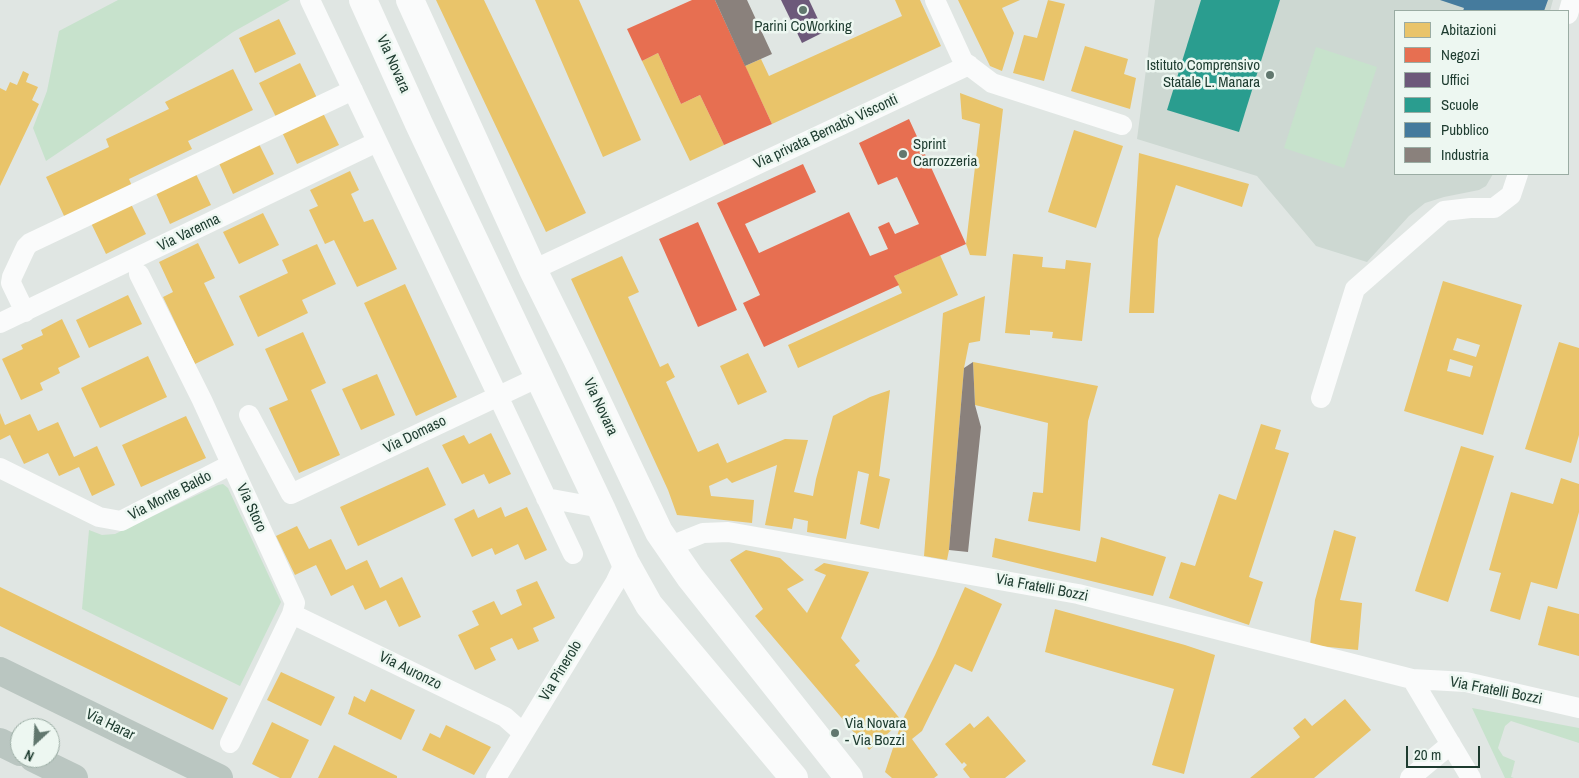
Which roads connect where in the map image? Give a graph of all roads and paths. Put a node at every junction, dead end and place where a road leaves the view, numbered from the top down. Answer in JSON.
{"nodes":[{"id":1,"x":310,"y":0,"type":"edge"},
{"id":2,"x":363,"y":0,"type":"edge"},
{"id":3,"x":410,"y":0,"type":"edge"},
{"id":4,"x":935,"y":0,"type":"edge"},
{"id":5,"x":969,"y":66,"type":"junction"},
{"id":6,"x":353,"y":90,"type":"junction"},
{"id":7,"x":1122,"y":125,"type":"dead end"},
{"id":8,"x":377,"y":142,"type":"junction"},
{"id":9,"x":1518,"y":175,"type":"edge"},
{"id":10,"x":136,"y":267,"type":"junction"},
{"id":11,"x":533,"y":270,"type":"junction"},
{"id":12,"x":25,"y":312,"type":"junction"},
{"id":13,"x":0,"y":323,"type":"edge"},
{"id":14,"x":538,"y":377,"type":"junction"},
{"id":15,"x":498,"y":395,"type":"junction"},
{"id":16,"x":1321,"y":398,"type":"dead end"},
{"id":17,"x":250,"y":415,"type":"dead end"},
{"id":18,"x":230,"y":465,"type":"junction"},
{"id":19,"x":0,"y":468,"type":"edge"},
{"id":20,"x":546,"y":498,"type":"junction"},
{"id":21,"x":601,"y":508,"type":"junction"},
{"id":22,"x":668,"y":547,"type":"junction"},
{"id":23,"x":573,"y":554,"type":"dead end"},
{"id":24,"x":625,"y":562,"type":"junction"},
{"id":25,"x":292,"y":614,"type":"junction"},
{"id":26,"x":0,"y":671,"type":"edge"},
{"id":27,"x":1412,"y":679,"type":"junction"},
{"id":28,"x":1579,"y":708,"type":"edge"},
{"id":29,"x":523,"y":733,"type":"junction"},
{"id":30,"x":230,"y":743,"type":"dead end"},
{"id":31,"x":1451,"y":744,"type":"junction"},
{"id":32,"x":54,"y":768,"type":"edge"},
{"id":33,"x":74,"y":778,"type":"edge"},
{"id":34,"x":219,"y":778,"type":"edge"},
{"id":35,"x":496,"y":778,"type":"edge"},
{"id":36,"x":794,"y":778,"type":"edge"},
{"id":37,"x":849,"y":778,"type":"edge"},
{"id":38,"x":1410,"y":778,"type":"edge"},
{"id":39,"x":1471,"y":778,"type":"edge"}],
"edges":[{"from":1,"to":6,"type":"street"},
{"from":2,"to":14,"type":"street","name":"Via Novara"},
{"from":3,"to":11,"type":"street","name":"Via Novara"},
{"from":4,"to":5,"type":"street"},
{"from":5,"to":7,"type":"street"},
{"from":5,"to":11,"type":"street","name":"Via privata Bernabò Visconti"},
{"from":6,"to":8,"type":"street"},
{"from":6,"to":12,"type":"street"},
{"from":8,"to":10,"type":"street","name":"Via Varenna"},
{"from":8,"to":15,"type":"street"},
{"from":9,"to":16,"type":"street"},
{"from":10,"to":12,"type":"street","name":"Via Varenna"},
{"from":10,"to":18,"type":"street","name":"Via Storo"},
{"from":11,"to":22,"type":"street","name":"Via Novara"},
{"from":12,"to":13,"type":"street","name":"Via Varenna"},
{"from":14,"to":15,"type":"street","name":"Via Domaso"},
{"from":14,"to":21,"type":"street","name":"Via Novara"},
{"from":15,"to":17,"type":"street","name":"Via Domaso"},
{"from":15,"to":20,"type":"street"},
{"from":18,"to":19,"type":"street","name":"Via Monte Baldo"},
{"from":18,"to":25,"type":"street","name":"Via Storo"},
{"from":20,"to":21,"type":"street"},
{"from":20,"to":23,"type":"street"},
{"from":21,"to":24,"type":"street","name":"Via Novara"},
{"from":22,"to":27,"type":"street","name":"Via Fratelli Bozzi"},
{"from":22,"to":37,"type":"street","name":"Via Novara"},
{"from":24,"to":29,"type":"street","name":"Via Pinerolo"},
{"from":24,"to":36,"type":"street","name":"Via Novara"},
{"from":25,"to":29,"type":"street","name":"Via Auronzo"},
{"from":25,"to":30,"type":"street"},
{"from":26,"to":34,"type":"main road","name":"Via Harar"},
{"from":27,"to":28,"type":"street","name":"Via Fratelli Bozzi"},
{"from":27,"to":31,"type":"street"},
{"from":29,"to":35,"type":"street","name":"Via Pinerolo"},
{"from":31,"to":38,"type":"street"},
{"from":31,"to":39,"type":"street"},
{"from":32,"to":33,"type":"main road"}]}
